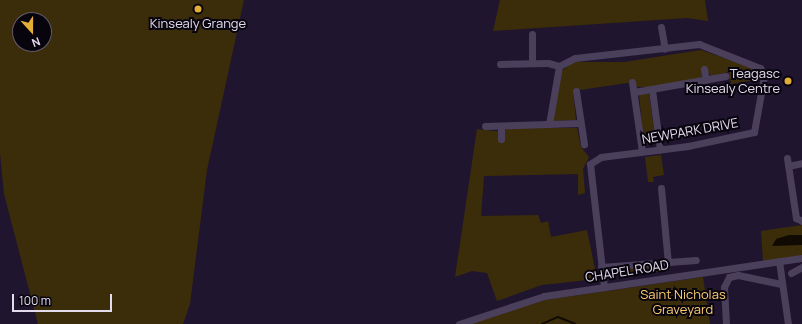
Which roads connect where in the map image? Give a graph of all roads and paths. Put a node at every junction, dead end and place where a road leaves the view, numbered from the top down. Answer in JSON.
{"nodes":[{"id":1,"x":660,"y":27,"type":"dead end"},
{"id":2,"x":532,"y":34,"type":"dead end"},
{"id":3,"x":665,"y":49,"type":"junction"},
{"id":4,"x":532,"y":62,"type":"junction"},
{"id":5,"x":500,"y":64,"type":"dead end"},
{"id":6,"x":559,"y":66,"type":"junction"},
{"id":7,"x":704,"y":69,"type":"dead end"},
{"id":8,"x":726,"y":76,"type":"dead end"},
{"id":9,"x":706,"y":80,"type":"junction"},
{"id":10,"x":632,"y":82,"type":"dead end"},
{"id":11,"x":652,"y":90,"type":"junction"},
{"id":12,"x":576,"y":91,"type":"dead end"},
{"id":13,"x":634,"y":92,"type":"junction"},
{"id":14,"x":580,"y":123,"type":"junction"},
{"id":15,"x":548,"y":124,"type":"junction"},
{"id":16,"x":485,"y":126,"type":"dead end"},
{"id":17,"x":501,"y":126,"type":"junction"},
{"id":18,"x":501,"y":139,"type":"dead end"},
{"id":19,"x":584,"y":144,"type":"dead end"},
{"id":20,"x":660,"y":149,"type":"junction"},
{"id":21,"x":642,"y":151,"type":"junction"},
{"id":22,"x":787,"y":158,"type":"dead end"},
{"id":23,"x":802,"y":162,"type":"edge"},
{"id":24,"x":788,"y":166,"type":"junction"},
{"id":25,"x":660,"y":188,"type":"dead end"},
{"id":26,"x":802,"y":221,"type":"edge"},
{"id":27,"x":802,"y":258,"type":"edge"},
{"id":28,"x":696,"y":260,"type":"dead end"},
{"id":29,"x":779,"y":261,"type":"junction"},
{"id":30,"x":668,"y":263,"type":"junction"},
{"id":31,"x":601,"y":267,"type":"junction"},
{"id":32,"x":802,"y":267,"type":"edge"},
{"id":33,"x":791,"y":273,"type":"dead end"},
{"id":34,"x":781,"y":284,"type":"junction"},
{"id":35,"x":604,"y":287,"type":"junction"},
{"id":36,"x":459,"y":324,"type":"edge"},
{"id":37,"x":726,"y":324,"type":"edge"},
{"id":38,"x":788,"y":324,"type":"edge"}],
"edges":[{"from":1,"to":3,"type":"street"},
{"from":2,"to":4,"type":"street"},
{"from":3,"to":6,"type":"street","name":"NEWPARK DRIVE"},
{"from":3,"to":20,"type":"street","name":"NEWPARK DRIVE"},
{"from":4,"to":5,"type":"street"},
{"from":4,"to":6,"type":"street"},
{"from":6,"to":15,"type":"street"},
{"from":7,"to":9,"type":"street"},
{"from":8,"to":9,"type":"street"},
{"from":9,"to":11,"type":"street"},
{"from":10,"to":13,"type":"street"},
{"from":11,"to":13,"type":"street"},
{"from":11,"to":20,"type":"street"},
{"from":12,"to":14,"type":"street"},
{"from":13,"to":21,"type":"street"},
{"from":14,"to":15,"type":"street"},
{"from":14,"to":19,"type":"street"},
{"from":15,"to":17,"type":"street"},
{"from":16,"to":17,"type":"street"},
{"from":17,"to":18,"type":"street"},
{"from":20,"to":21,"type":"street","name":"NEWPARK DRIVE"},
{"from":21,"to":31,"type":"street","name":"NEWPARK DRIVE"},
{"from":22,"to":24,"type":"street"},
{"from":23,"to":24,"type":"street"},
{"from":24,"to":26,"type":"street"},
{"from":25,"to":30,"type":"street"},
{"from":27,"to":29,"type":"street","name":"CHAPEL ROAD"},
{"from":28,"to":30,"type":"street"},
{"from":29,"to":34,"type":"street"},
{"from":29,"to":35,"type":"street","name":"CHAPEL ROAD"},
{"from":30,"to":31,"type":"street"},
{"from":31,"to":35,"type":"street","name":"NEWPARK DRIVE"},
{"from":32,"to":33,"type":"street"},
{"from":34,"to":37,"type":"street"},
{"from":34,"to":38,"type":"street"},
{"from":35,"to":36,"type":"street","name":"CHAPEL ROAD"}]}
